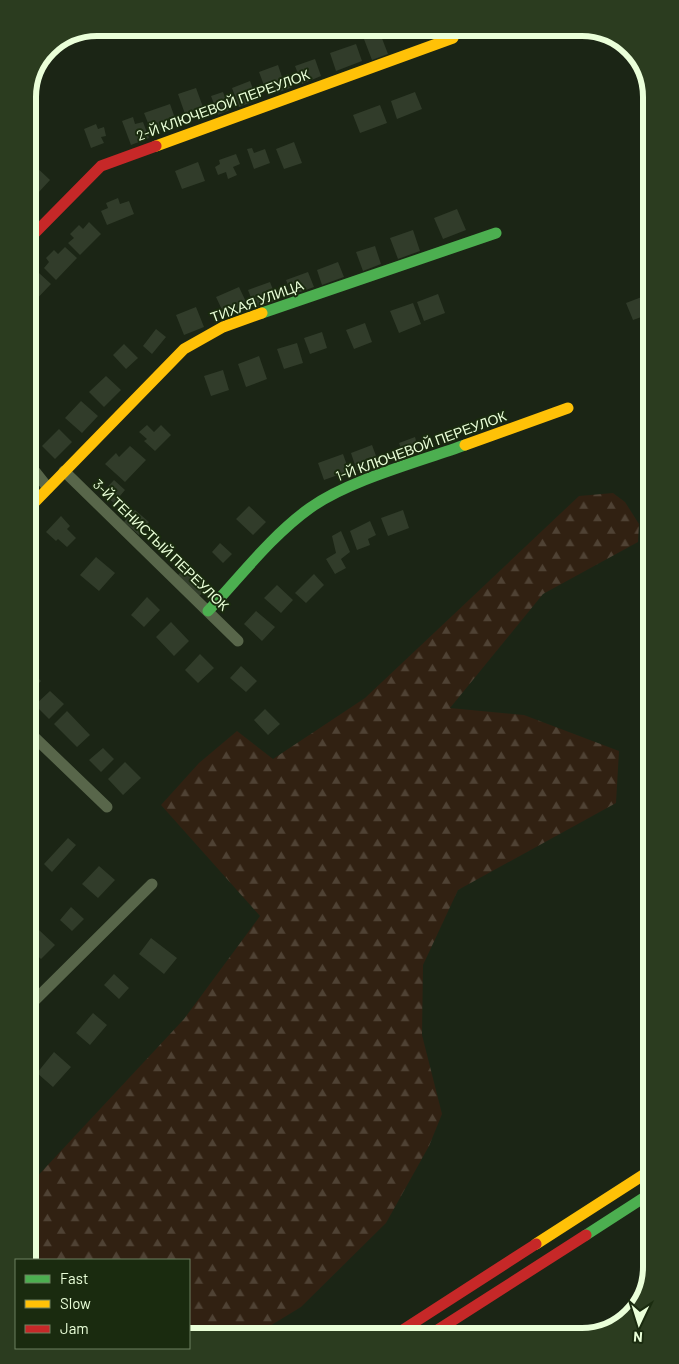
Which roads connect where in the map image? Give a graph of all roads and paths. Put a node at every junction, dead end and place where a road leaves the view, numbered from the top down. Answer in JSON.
{"nodes":[{"id":1,"x":453,"y":38,"type":"dead end"},
{"id":2,"x":36,"y":232,"type":"edge"},
{"id":3,"x":496,"y":233,"type":"dead end"},
{"id":4,"x":568,"y":408,"type":"dead end"},
{"id":5,"x":64,"y":471,"type":"junction"},
{"id":6,"x":36,"y":473,"type":"edge"},
{"id":7,"x":48,"y":488,"type":"junction"},
{"id":8,"x":36,"y":501,"type":"edge"},
{"id":9,"x":208,"y":611,"type":"junction"},
{"id":10,"x":238,"y":641,"type":"dead end"},
{"id":11,"x":36,"y":740,"type":"edge"},
{"id":12,"x":107,"y":807,"type":"dead end"},
{"id":13,"x":152,"y":884,"type":"dead end"},
{"id":14,"x":36,"y":1000,"type":"edge"},
{"id":15,"x":643,"y":1175,"type":"edge"},
{"id":16,"x":643,"y":1198,"type":"edge"},
{"id":17,"x":406,"y":1328,"type":"edge"},
{"id":18,"x":441,"y":1328,"type":"edge"}],
"edges":[{"from":1,"to":2,"type":"street","name":"2-Й КЛЮЧЕВОЙ ПЕРЕУЛОК"},
{"from":3,"to":5,"type":"street","name":"ТИХАЯ УЛИЦА"},
{"from":4,"to":9,"type":"street","name":"1-Й КЛЮЧЕВОЙ ПЕРЕУЛОК"},
{"from":5,"to":7,"type":"street","name":"ТИХАЯ УЛИЦА"},
{"from":5,"to":9,"type":"street","name":"3-Й ТЕНИСТЫЙ ПЕРЕУЛОК"},
{"from":6,"to":7,"type":"street"},
{"from":7,"to":8,"type":"street","name":"ТИХАЯ УЛИЦА"},
{"from":9,"to":10,"type":"street","name":"3-Й ТЕНИСТЫЙ ПЕРЕУЛОК"},
{"from":11,"to":12,"type":"street"},
{"from":13,"to":14,"type":"street"},
{"from":15,"to":17,"type":"street"},
{"from":16,"to":18,"type":"street"}]}
